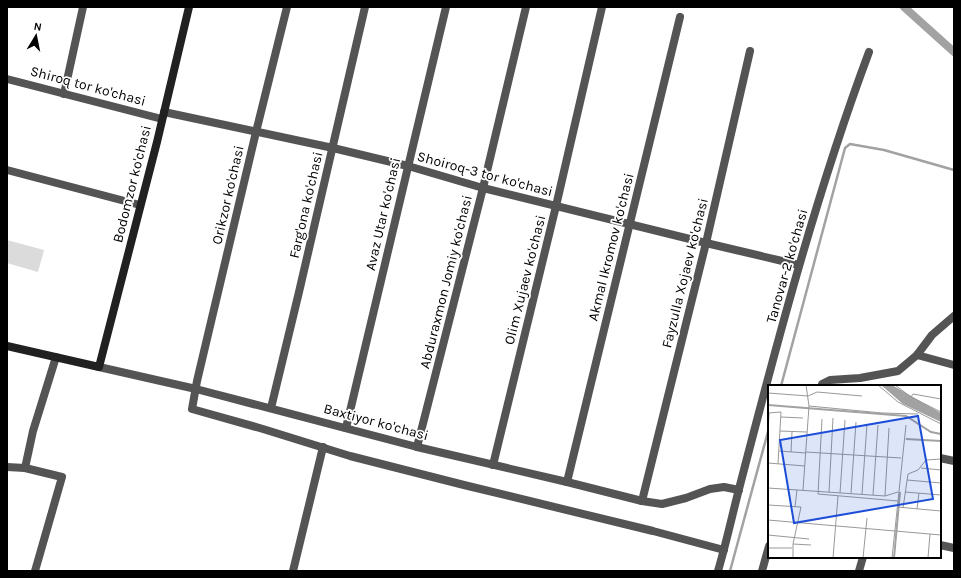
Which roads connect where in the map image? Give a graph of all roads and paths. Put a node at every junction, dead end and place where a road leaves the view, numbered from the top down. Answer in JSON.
{"nodes":[{"id":1,"x":83,"y":7,"type":"edge"},
{"id":2,"x":188,"y":7,"type":"edge"},
{"id":3,"x":287,"y":7,"type":"edge"},
{"id":4,"x":365,"y":7,"type":"edge"},
{"id":5,"x":446,"y":7,"type":"edge"},
{"id":6,"x":526,"y":7,"type":"edge"},
{"id":7,"x":602,"y":7,"type":"edge"},
{"id":8,"x":680,"y":17,"type":"dead end"},
{"id":9,"x":750,"y":51,"type":"dead end"},
{"id":10,"x":869,"y":52,"type":"dead end"},
{"id":11,"x":7,"y":79,"type":"edge"},
{"id":12,"x":64,"y":94,"type":"junction"},
{"id":13,"x":163,"y":116,"type":"junction"},
{"id":14,"x":256,"y":132,"type":"junction"},
{"id":15,"x":333,"y":148,"type":"junction"},
{"id":16,"x":408,"y":166,"type":"junction"},
{"id":17,"x":7,"y":170,"type":"edge"},
{"id":18,"x":483,"y":188,"type":"junction"},
{"id":19,"x":140,"y":205,"type":"junction"},
{"id":20,"x":556,"y":206,"type":"junction"},
{"id":21,"x":630,"y":224,"type":"junction"},
{"id":22,"x":706,"y":243,"type":"junction"},
{"id":23,"x":799,"y":265,"type":"junction"},
{"id":24,"x":954,"y":316,"type":"edge"},
{"id":25,"x":7,"y":346,"type":"edge"},
{"id":26,"x":917,"y":355,"type":"junction"},
{"id":27,"x":56,"y":357,"type":"junction"},
{"id":28,"x":954,"y":365,"type":"edge"},
{"id":29,"x":99,"y":367,"type":"junction"},
{"id":30,"x":822,"y":385,"type":"edge"},
{"id":31,"x":196,"y":389,"type":"junction"},
{"id":32,"x":271,"y":408,"type":"junction"},
{"id":33,"x":346,"y":428,"type":"junction"},
{"id":34,"x":323,"y":447,"type":"junction"},
{"id":35,"x":417,"y":447,"type":"junction"},
{"id":36,"x":941,"y":458,"type":"edge"},
{"id":37,"x":954,"y":461,"type":"edge"},
{"id":38,"x":493,"y":465,"type":"junction"},
{"id":39,"x":7,"y":466,"type":"edge"},
{"id":40,"x":25,"y":468,"type":"junction"},
{"id":41,"x":567,"y":482,"type":"junction"},
{"id":42,"x":739,"y":490,"type":"junction"},
{"id":43,"x":642,"y":502,"type":"junction"},
{"id":44,"x":941,"y":545,"type":"edge"},
{"id":45,"x":954,"y":548,"type":"edge"},
{"id":46,"x":724,"y":550,"type":"junction"},
{"id":47,"x":768,"y":550,"type":"edge"},
{"id":48,"x":863,"y":558,"type":"edge"},
{"id":49,"x":35,"y":571,"type":"edge"},
{"id":50,"x":293,"y":571,"type":"edge"},
{"id":51,"x":718,"y":571,"type":"edge"},
{"id":52,"x":762,"y":571,"type":"edge"},
{"id":53,"x":859,"y":571,"type":"edge"}],
"edges":[{"from":1,"to":12,"type":"street"},
{"from":2,"to":13,"type":"street","name":"Bodomzor ko'chasi"},
{"from":3,"to":14,"type":"street","name":"Orikzor ko'chasi"},
{"from":4,"to":15,"type":"street","name":"Farg'ona ko'chasi"},
{"from":5,"to":16,"type":"street","name":"Avaz Utar ko'chasi"},
{"from":6,"to":18,"type":"street","name":"Abduraxmon Jomiy ko'chasi"},
{"from":7,"to":20,"type":"street","name":"Olim Xujaev ko'chasi"},
{"from":8,"to":21,"type":"street","name":"Akmal Ikromov ko'chasi"},
{"from":9,"to":22,"type":"street","name":"Fayzulla Xojaev ko'chasi"},
{"from":10,"to":23,"type":"street","name":"Tanovar-2 ko'chasi"},
{"from":11,"to":12,"type":"street","name":"Shiroq tor ko'chasi"},
{"from":12,"to":13,"type":"street","name":"Shiroq tor ko'chasi"},
{"from":13,"to":14,"type":"street","name":"Shoiroq-3 tor ko'chasi"},
{"from":13,"to":19,"type":"street","name":"Bodomzor ko'chasi"},
{"from":14,"to":15,"type":"street","name":"Shoiroq-3 tor ko'chasi"},
{"from":14,"to":31,"type":"street","name":"Orikzor ko'chasi"},
{"from":15,"to":16,"type":"street","name":"Shoiroq-3 tor ko'chasi"},
{"from":15,"to":32,"type":"street","name":"Farg'ona ko'chasi"},
{"from":16,"to":18,"type":"street","name":"Shoiroq-3 tor ko'chasi"},
{"from":16,"to":33,"type":"street","name":"Avaz Utar ko'chasi"},
{"from":17,"to":19,"type":"street"},
{"from":18,"to":20,"type":"street","name":"Shoiroq-3 tor ko'chasi"},
{"from":18,"to":35,"type":"street","name":"Abduraxmon Jomiy ko'chasi"},
{"from":19,"to":29,"type":"street","name":"Bodomzor ko'chasi"},
{"from":20,"to":21,"type":"street","name":"Shoiroq-3 tor ko'chasi"},
{"from":20,"to":38,"type":"street","name":"Olim Xujaev ko'chasi"},
{"from":21,"to":22,"type":"street","name":"Shoiroq-3 tor ko'chasi"},
{"from":21,"to":41,"type":"street","name":"Akmal Ikromov ko'chasi"},
{"from":22,"to":23,"type":"street","name":"Shoiroq-3 tor ko'chasi"},
{"from":22,"to":43,"type":"street","name":"Fayzulla Xojaev ko'chasi"},
{"from":23,"to":42,"type":"street","name":"Tanovar-2 ko'chasi"},
{"from":24,"to":26,"type":"street"},
{"from":25,"to":27,"type":"street","name":"Baxtiyor ko'chasi"},
{"from":26,"to":28,"type":"street"},
{"from":26,"to":30,"type":"street"},
{"from":27,"to":29,"type":"street","name":"Baxtiyor ko'chasi"},
{"from":27,"to":40,"type":"street"},
{"from":29,"to":31,"type":"street","name":"Baxtiyor ko'chasi"},
{"from":31,"to":32,"type":"street","name":"Baxtiyor ko'chasi"},
{"from":31,"to":34,"type":"street","name":"Orikzor ko'chasi"},
{"from":32,"to":33,"type":"street","name":"Baxtiyor ko'chasi"},
{"from":33,"to":35,"type":"street","name":"Baxtiyor ko'chasi"},
{"from":34,"to":46,"type":"street"},
{"from":34,"to":50,"type":"street"},
{"from":35,"to":38,"type":"street","name":"Baxtiyor ko'chasi"},
{"from":36,"to":37,"type":"street"},
{"from":38,"to":41,"type":"street","name":"Baxtiyor ko'chasi"},
{"from":39,"to":40,"type":"street"},
{"from":40,"to":49,"type":"street"},
{"from":41,"to":43,"type":"street","name":"Baxtiyor ko'chasi"},
{"from":42,"to":43,"type":"street","name":"Baxtiyor ko'chasi"},
{"from":42,"to":46,"type":"street","name":"Tanovar-2 ko'chasi"},
{"from":44,"to":45,"type":"street"},
{"from":46,"to":51,"type":"street","name":"Tanovar-2 ko'chasi"},
{"from":47,"to":52,"type":"street"},
{"from":48,"to":53,"type":"street"}]}
